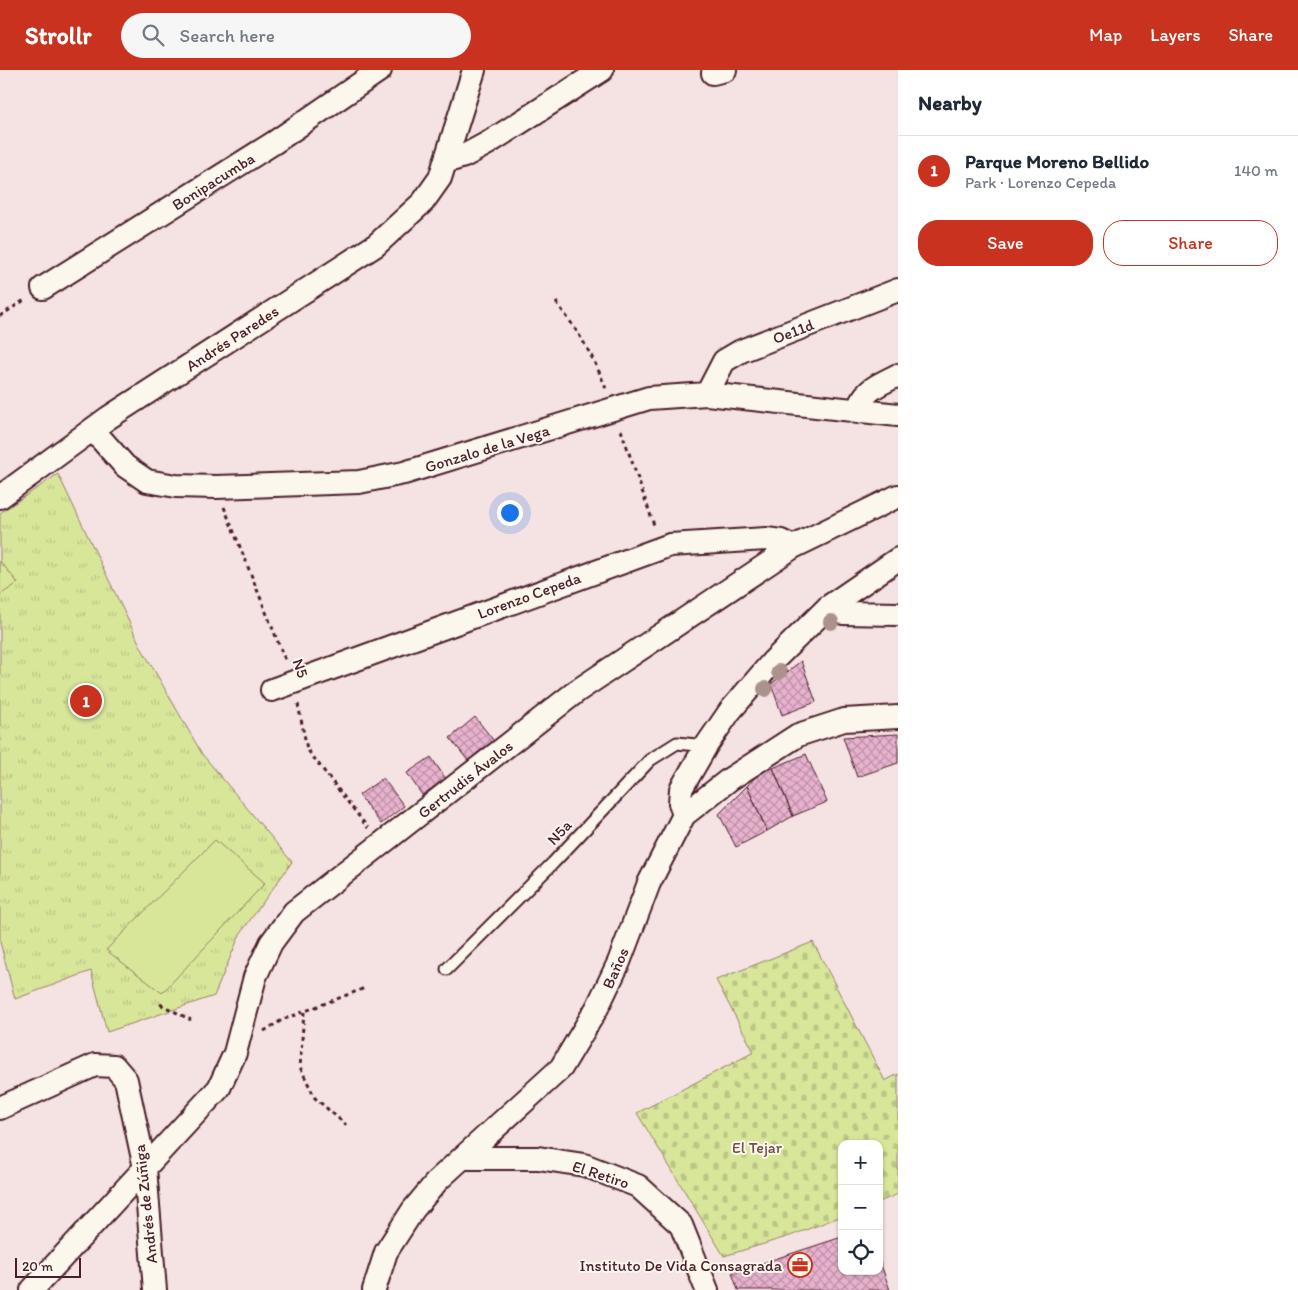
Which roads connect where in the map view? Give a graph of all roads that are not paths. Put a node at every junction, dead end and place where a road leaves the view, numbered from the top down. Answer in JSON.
{"nodes":[{"id":1,"x":380,"y":70,"type":"edge"},
{"id":2,"x":474,"y":70,"type":"edge"},
{"id":3,"x":602,"y":70,"type":"edge"},
{"id":4,"x":445,"y":162,"type":"junction"},
{"id":5,"x":43,"y":288,"type":"dead end"},
{"id":6,"x":898,"y":290,"type":"edge"},
{"id":7,"x":898,"y":375,"type":"edge"},
{"id":8,"x":707,"y":394,"type":"junction"},
{"id":9,"x":857,"y":412,"type":"junction"},
{"id":10,"x":898,"y":415,"type":"edge"},
{"id":11,"x":93,"y":430,"type":"junction"},
{"id":12,"x":898,"y":496,"type":"edge"},
{"id":13,"x":0,"y":497,"type":"edge"},
{"id":14,"x":793,"y":547,"type":"junction"},
{"id":15,"x":898,"y":559,"type":"edge"},
{"id":16,"x":828,"y":607,"type":"junction"},
{"id":17,"x":898,"y":614,"type":"edge"},
{"id":18,"x":272,"y":690,"type":"dead end"},
{"id":19,"x":898,"y":717,"type":"edge"},
{"id":20,"x":706,"y":746,"type":"junction"},
{"id":21,"x":684,"y":815,"type":"junction"},
{"id":22,"x":447,"y":969,"type":"dead end"},
{"id":23,"x":0,"y":1108,"type":"edge"},
{"id":24,"x":465,"y":1158,"type":"junction"},
{"id":25,"x":145,"y":1168,"type":"junction"},
{"id":26,"x":32,"y":1290,"type":"edge"},
{"id":27,"x":154,"y":1290,"type":"edge"},
{"id":28,"x":374,"y":1290,"type":"edge"},
{"id":29,"x":707,"y":1290,"type":"edge"}],
"edges":[{"from":1,"to":5,"type":"street","name":"Bonipacumba"},
{"from":2,"to":4,"type":"street","name":"Andrés Paredes"},
{"from":3,"to":4,"type":"street"},
{"from":4,"to":11,"type":"street","name":"Andrés Paredes"},
{"from":6,"to":8,"type":"street","name":"Oe11d"},
{"from":7,"to":9,"type":"street"},
{"from":8,"to":9,"type":"street","name":"Gonzalo de la Vega"},
{"from":8,"to":11,"type":"street","name":"Gonzalo de la Vega"},
{"from":9,"to":10,"type":"street","name":"Gonzalo de la Vega"},
{"from":11,"to":13,"type":"street","name":"Andrés Paredes"},
{"from":12,"to":14,"type":"street","name":"Gertrudis Ávalos"},
{"from":14,"to":18,"type":"street","name":"Lorenzo Cepeda"},
{"from":14,"to":25,"type":"street","name":"Gertrudis Ávalos"},
{"from":15,"to":16,"type":"street"},
{"from":16,"to":17,"type":"street"},
{"from":16,"to":20,"type":"street"},
{"from":19,"to":21,"type":"street","name":"Baños"},
{"from":20,"to":21,"type":"street"},
{"from":20,"to":22,"type":"lane","name":"N5a"},
{"from":21,"to":24,"type":"street","name":"Baños"},
{"from":23,"to":25,"type":"street","name":"Andrés de Zúñiga"},
{"from":24,"to":28,"type":"street","name":"Baños"},
{"from":24,"to":29,"type":"street","name":"El Retiro"},
{"from":25,"to":26,"type":"street","name":"Gertrudis Ávalos"},
{"from":25,"to":27,"type":"street","name":"Andrés de Zúñiga"}]}
